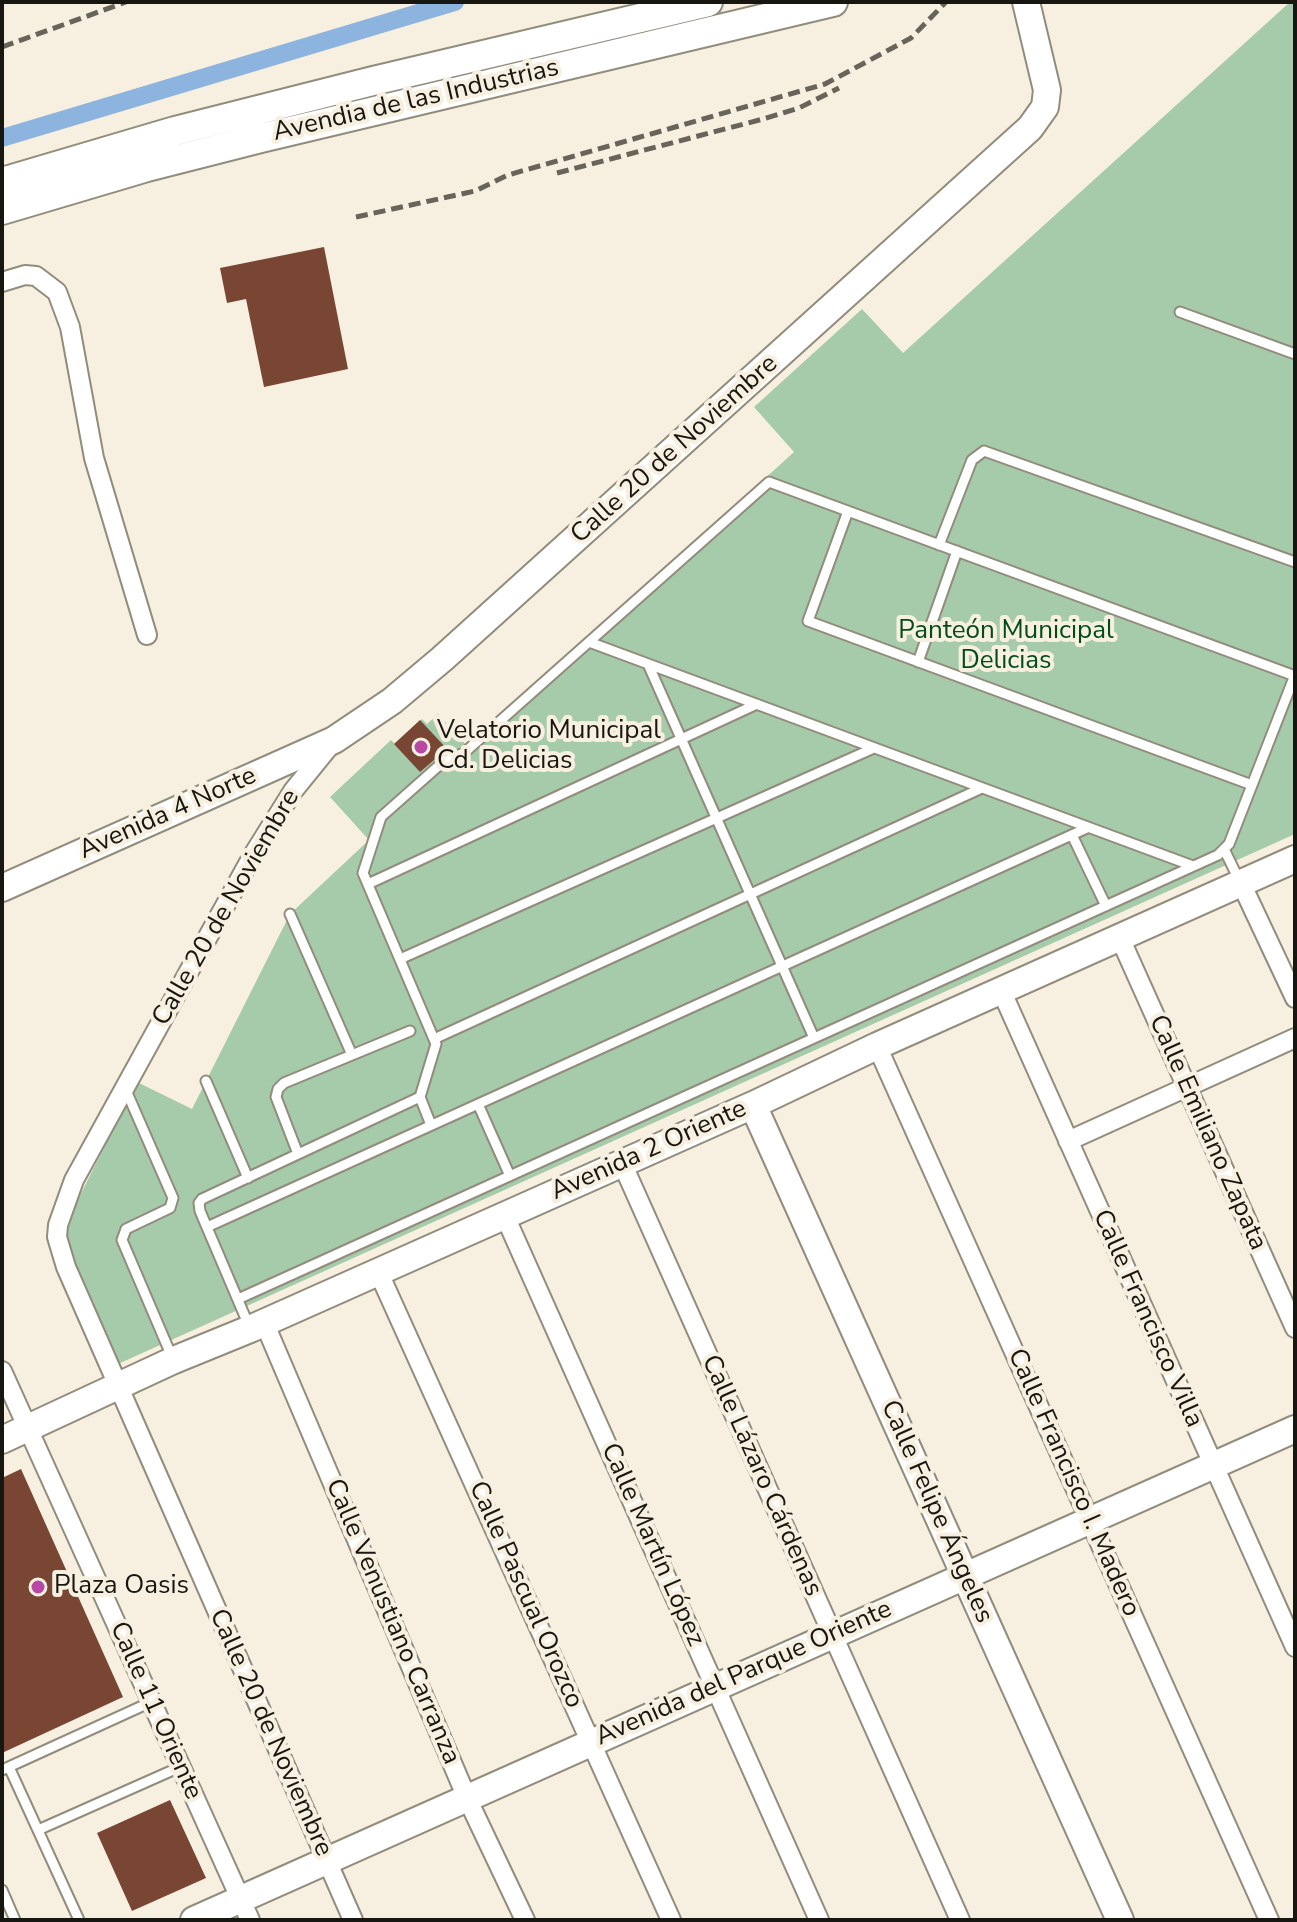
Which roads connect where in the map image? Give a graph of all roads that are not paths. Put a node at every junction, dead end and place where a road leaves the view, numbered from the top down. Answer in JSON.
{"nodes":[{"id":1,"x":708,"y":2,"type":"edge"},
{"id":2,"x":833,"y":2,"type":"edge"},
{"id":3,"x":1026,"y":2,"type":"edge"},
{"id":4,"x":2,"y":182,"type":"edge"},
{"id":5,"x":2,"y":210,"type":"edge"},
{"id":6,"x":2,"y":282,"type":"edge"},
{"id":7,"x":1180,"y":312,"type":"dead end"},
{"id":8,"x":1295,"y":354,"type":"edge"},
{"id":9,"x":848,"y":511,"type":"junction"},
{"id":10,"x":939,"y":545,"type":"junction"},
{"id":11,"x":957,"y":551,"type":"junction"},
{"id":12,"x":1295,"y":562,"type":"edge"},
{"id":13,"x":147,"y":635,"type":"dead end"},
{"id":14,"x":589,"y":642,"type":"junction"},
{"id":15,"x":918,"y":662,"type":"junction"},
{"id":16,"x":648,"y":664,"type":"junction"},
{"id":17,"x":1295,"y":676,"type":"edge"},
{"id":18,"x":757,"y":704,"type":"junction"},
{"id":19,"x":682,"y":739,"type":"junction"},
{"id":20,"x":334,"y":740,"type":"junction"},
{"id":21,"x":874,"y":748,"type":"junction"},
{"id":22,"x":1252,"y":785,"type":"junction"},
{"id":23,"x":982,"y":788,"type":"junction"},
{"id":24,"x":716,"y":818,"type":"junction"},
{"id":25,"x":1087,"y":828,"type":"junction"},
{"id":26,"x":1072,"y":835,"type":"junction"},
{"id":27,"x":1224,"y":849,"type":"junction"},
{"id":28,"x":1295,"y":859,"type":"edge"},
{"id":29,"x":1193,"y":866,"type":"junction"},
{"id":30,"x":1241,"y":883,"type":"junction"},
{"id":31,"x":368,"y":884,"type":"junction"},
{"id":32,"x":2,"y":888,"type":"edge"},
{"id":33,"x":750,"y":894,"type":"junction"},
{"id":34,"x":1106,"y":906,"type":"junction"},
{"id":35,"x":290,"y":914,"type":"dead end"},
{"id":36,"x":1120,"y":938,"type":"junction"},
{"id":37,"x":400,"y":959,"type":"junction"},
{"id":38,"x":782,"y":966,"type":"junction"},
{"id":39,"x":1001,"y":990,"type":"junction"},
{"id":40,"x":1295,"y":998,"type":"edge"},
{"id":41,"x":410,"y":1031,"type":"dead end"},
{"id":42,"x":814,"y":1038,"type":"junction"},
{"id":43,"x":1295,"y":1038,"type":"edge"},
{"id":44,"x":434,"y":1039,"type":"junction"},
{"id":45,"x":877,"y":1046,"type":"junction"},
{"id":46,"x":352,"y":1055,"type":"junction"},
{"id":47,"x":206,"y":1081,"type":"dead end"},
{"id":48,"x":1186,"y":1087,"type":"junction"},
{"id":49,"x":125,"y":1088,"type":"junction"},
{"id":50,"x":420,"y":1097,"type":"junction"},
{"id":51,"x":478,"y":1104,"type":"junction"},
{"id":52,"x":753,"y":1105,"type":"junction"},
{"id":53,"x":431,"y":1125,"type":"junction"},
{"id":54,"x":1068,"y":1141,"type":"junction"},
{"id":55,"x":298,"y":1154,"type":"junction"},
{"id":56,"x":622,"y":1163,"type":"junction"},
{"id":57,"x":510,"y":1176,"type":"junction"},
{"id":58,"x":248,"y":1178,"type":"junction"},
{"id":59,"x":504,"y":1214,"type":"junction"},
{"id":60,"x":207,"y":1227,"type":"junction"},
{"id":61,"x":378,"y":1271,"type":"junction"},
{"id":62,"x":238,"y":1299,"type":"junction"},
{"id":63,"x":257,"y":1326,"type":"junction"},
{"id":64,"x":1295,"y":1328,"type":"edge"},
{"id":65,"x":174,"y":1360,"type":"junction"},
{"id":66,"x":2,"y":1371,"type":"edge"},
{"id":67,"x":119,"y":1387,"type":"junction"},
{"id":68,"x":27,"y":1429,"type":"junction"},
{"id":69,"x":1295,"y":1429,"type":"edge"},
{"id":70,"x":2,"y":1440,"type":"edge"},
{"id":71,"x":1213,"y":1465,"type":"junction"},
{"id":72,"x":1090,"y":1520,"type":"junction"},
{"id":73,"x":965,"y":1576,"type":"junction"},
{"id":74,"x":831,"y":1635,"type":"junction"},
{"id":75,"x":1295,"y":1647,"type":"edge"},
{"id":76,"x":715,"y":1687,"type":"junction"},
{"id":77,"x":151,"y":1702,"type":"junction"},
{"id":78,"x":591,"y":1743,"type":"junction"},
{"id":79,"x":180,"y":1767,"type":"junction"},
{"id":80,"x":6,"y":1768,"type":"edge"},
{"id":81,"x":467,"y":1798,"type":"junction"},
{"id":82,"x":38,"y":1830,"type":"junction"},
{"id":83,"x":326,"y":1861,"type":"junction"},
{"id":84,"x":2,"y":1890,"type":"edge"},
{"id":85,"x":245,"y":1910,"type":"edge"},
{"id":86,"x":15,"y":1920,"type":"edge"},
{"id":87,"x":79,"y":1920,"type":"edge"},
{"id":88,"x":194,"y":1920,"type":"edge"},
{"id":89,"x":353,"y":1920,"type":"edge"},
{"id":90,"x":525,"y":1920,"type":"edge"},
{"id":91,"x":671,"y":1920,"type":"edge"},
{"id":92,"x":819,"y":1920,"type":"edge"},
{"id":93,"x":960,"y":1920,"type":"edge"},
{"id":94,"x":1120,"y":1920,"type":"edge"},
{"id":95,"x":1269,"y":1920,"type":"edge"}],
"edges":[{"from":1,"to":4,"type":"main road","name":"Avendia de las Industrias"},
{"from":2,"to":5,"type":"main road","name":"Avendia de las Industrias"},
{"from":3,"to":20,"type":"street","name":"Calle 20 de Noviembre"},
{"from":6,"to":13,"type":"street"},
{"from":7,"to":8,"type":"lane"},
{"from":9,"to":10,"type":"lane"},
{"from":9,"to":14,"type":"lane"},
{"from":9,"to":15,"type":"lane"},
{"from":10,"to":11,"type":"lane"},
{"from":10,"to":12,"type":"lane"},
{"from":11,"to":15,"type":"lane"},
{"from":11,"to":17,"type":"lane"},
{"from":14,"to":16,"type":"lane"},
{"from":14,"to":31,"type":"lane"},
{"from":15,"to":22,"type":"lane"},
{"from":16,"to":18,"type":"lane"},
{"from":16,"to":19,"type":"lane"},
{"from":17,"to":22,"type":"lane"},
{"from":18,"to":19,"type":"lane"},
{"from":18,"to":21,"type":"lane"},
{"from":19,"to":24,"type":"lane"},
{"from":19,"to":31,"type":"lane"},
{"from":20,"to":32,"type":"street","name":"Avenida 4 Norte"},
{"from":20,"to":49,"type":"street","name":"Calle 20 de Noviembre"},
{"from":21,"to":23,"type":"lane"},
{"from":21,"to":24,"type":"lane"},
{"from":22,"to":27,"type":"lane"},
{"from":23,"to":25,"type":"lane"},
{"from":23,"to":33,"type":"lane"},
{"from":24,"to":33,"type":"lane"},
{"from":24,"to":37,"type":"lane"},
{"from":25,"to":26,"type":"lane"},
{"from":25,"to":29,"type":"lane"},
{"from":26,"to":34,"type":"lane"},
{"from":26,"to":38,"type":"lane"},
{"from":27,"to":29,"type":"lane"},
{"from":27,"to":30,"type":"lane"},
{"from":28,"to":30,"type":"street","name":"Avenida 2 Oriente"},
{"from":29,"to":34,"type":"lane"},
{"from":30,"to":36,"type":"street","name":"Avenida 2 Oriente"},
{"from":30,"to":40,"type":"street"},
{"from":31,"to":37,"type":"lane"},
{"from":33,"to":38,"type":"lane"},
{"from":33,"to":44,"type":"lane"},
{"from":34,"to":42,"type":"lane"},
{"from":35,"to":46,"type":"lane"},
{"from":36,"to":39,"type":"street","name":"Avenida 2 Oriente"},
{"from":36,"to":48,"type":"street","name":"Calle Emiliano Zapata"},
{"from":37,"to":44,"type":"lane"},
{"from":38,"to":42,"type":"lane"},
{"from":38,"to":51,"type":"lane"},
{"from":39,"to":45,"type":"street","name":"Avenida 2 Oriente"},
{"from":39,"to":54,"type":"street","name":"Calle Francisco Villa"},
{"from":41,"to":46,"type":"lane"},
{"from":42,"to":57,"type":"lane"},
{"from":43,"to":48,"type":"street"},
{"from":44,"to":50,"type":"lane"},
{"from":45,"to":52,"type":"street","name":"Avenida 2 Oriente"},
{"from":45,"to":72,"type":"street","name":"Calle Francisco I. Madero"},
{"from":46,"to":55,"type":"lane"},
{"from":47,"to":58,"type":"lane"},
{"from":48,"to":54,"type":"street"},
{"from":48,"to":64,"type":"street","name":"Calle Emiliano Zapata"},
{"from":49,"to":65,"type":"lane"},
{"from":49,"to":67,"type":"street","name":"Calle 20 de Noviembre"},
{"from":50,"to":53,"type":"lane"},
{"from":50,"to":55,"type":"lane"},
{"from":51,"to":53,"type":"lane"},
{"from":51,"to":57,"type":"lane"},
{"from":52,"to":56,"type":"street","name":"Avenida 2 Oriente"},
{"from":52,"to":73,"type":"street","name":"Calle Felipe Ángeles"},
{"from":53,"to":60,"type":"lane"},
{"from":54,"to":71,"type":"street","name":"Calle Francisco Villa"},
{"from":55,"to":58,"type":"lane"},
{"from":56,"to":59,"type":"street","name":"Avenida 2 Oriente"},
{"from":56,"to":74,"type":"street","name":"Calle Lázaro Cárdenas"},
{"from":57,"to":62,"type":"lane"},
{"from":58,"to":60,"type":"lane"},
{"from":59,"to":61,"type":"street","name":"Avenida 2 Oriente"},
{"from":59,"to":76,"type":"street","name":"Calle Martín López"},
{"from":60,"to":62,"type":"lane"},
{"from":61,"to":63,"type":"street","name":"Avenida 2 Oriente"},
{"from":61,"to":78,"type":"street","name":"Calle Pascual Orozco"},
{"from":62,"to":63,"type":"lane"},
{"from":63,"to":65,"type":"street","name":"Avenida 2 Oriente"},
{"from":63,"to":81,"type":"street","name":"Calle Venustiano Carranza"},
{"from":65,"to":67,"type":"street","name":"Avenida 2 Oriente"},
{"from":66,"to":68,"type":"street","name":"Calle 11 Oriente"},
{"from":67,"to":68,"type":"street","name":"Avenida 2 Oriente"},
{"from":67,"to":83,"type":"street","name":"Calle 20 de Noviembre"},
{"from":68,"to":70,"type":"street","name":"Avenida 2 Oriente"},
{"from":68,"to":77,"type":"street","name":"Calle 11 Oriente"},
{"from":69,"to":71,"type":"street","name":"Avenida del Parque Oriente"},
{"from":71,"to":72,"type":"street","name":"Avenida del Parque Oriente"},
{"from":71,"to":75,"type":"street","name":"Calle Francisco Villa"},
{"from":72,"to":73,"type":"street","name":"Avenida del Parque Oriente"},
{"from":72,"to":95,"type":"street","name":"Calle Francisco I. Madero"},
{"from":73,"to":74,"type":"street","name":"Avenida del Parque Oriente"},
{"from":73,"to":94,"type":"street","name":"Calle Felipe Ángeles"},
{"from":74,"to":76,"type":"street","name":"Avenida del Parque Oriente"},
{"from":74,"to":93,"type":"street","name":"Calle Lázaro Cárdenas"},
{"from":76,"to":78,"type":"street","name":"Avenida del Parque Oriente"},
{"from":76,"to":92,"type":"street","name":"Calle Martín López"},
{"from":77,"to":79,"type":"street","name":"Calle 11 Oriente"},
{"from":77,"to":80,"type":"lane"},
{"from":78,"to":81,"type":"street","name":"Avenida del Parque Oriente"},
{"from":78,"to":91,"type":"street","name":"Calle Pascual Orozco"},
{"from":79,"to":82,"type":"lane"},
{"from":79,"to":85,"type":"street","name":"Calle 11 Oriente"},
{"from":80,"to":82,"type":"lane"},
{"from":81,"to":83,"type":"street","name":"Avenida del Parque Oriente"},
{"from":81,"to":90,"type":"street","name":"Calle Venustiano Carranza"},
{"from":82,"to":87,"type":"lane"},
{"from":83,"to":85,"type":"street","name":"Avenida del Parque Oriente"},
{"from":83,"to":89,"type":"street","name":"Calle 20 de Noviembre"},
{"from":84,"to":86,"type":"lane"},
{"from":85,"to":88,"type":"street","name":"Avenida del Parque Oriente"}]}
